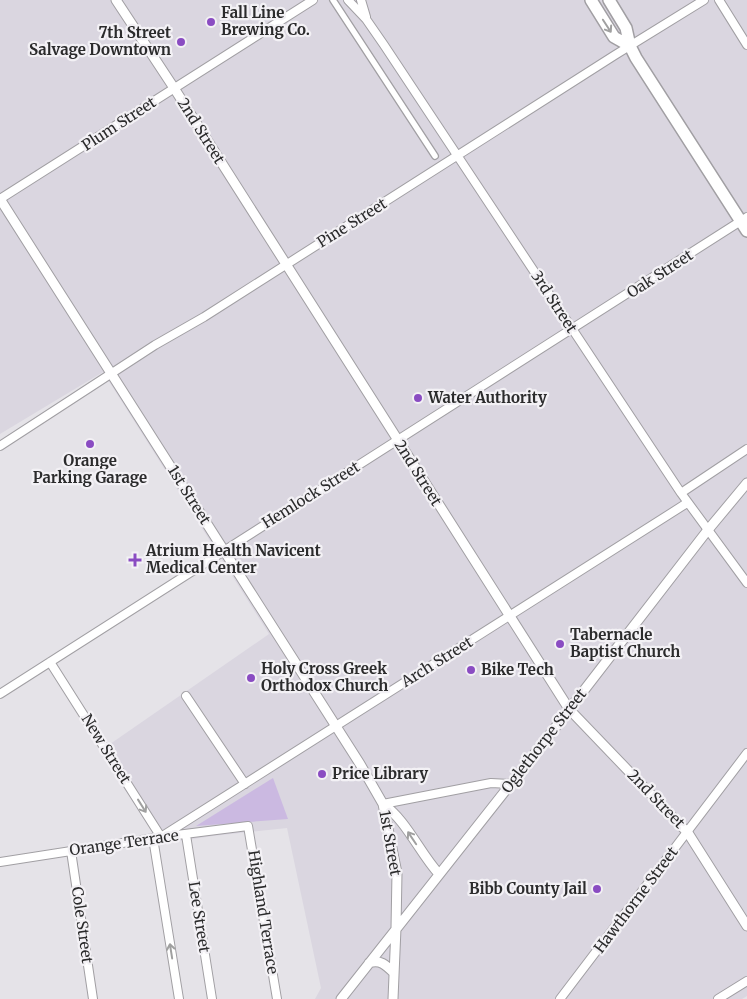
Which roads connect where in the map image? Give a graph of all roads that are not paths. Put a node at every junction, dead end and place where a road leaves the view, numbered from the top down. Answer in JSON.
{"nodes":[{"id":1,"x":116,"y":0,"type":"edge"},
{"id":2,"x":313,"y":0,"type":"edge"},
{"id":3,"x":333,"y":0,"type":"edge"},
{"id":4,"x":348,"y":0,"type":"edge"},
{"id":5,"x":361,"y":0,"type":"edge"},
{"id":6,"x":591,"y":0,"type":"edge"},
{"id":7,"x":609,"y":0,"type":"edge"},
{"id":8,"x":704,"y":0,"type":"edge"},
{"id":9,"x":719,"y":0,"type":"edge"},
{"id":10,"x":366,"y":19,"type":"junction"},
{"id":11,"x":747,"y":45,"type":"edge"},
{"id":12,"x":630,"y":46,"type":"junction"},
{"id":13,"x":174,"y":88,"type":"junction"},
{"id":14,"x":458,"y":155,"type":"junction"},
{"id":15,"x":435,"y":156,"type":"dead end"},
{"id":16,"x":0,"y":199,"type":"edge"},
{"id":17,"x":745,"y":223,"type":"edge"},
{"id":18,"x":286,"y":264,"type":"junction"},
{"id":19,"x":572,"y":330,"type":"junction"},
{"id":20,"x":112,"y":375,"type":"junction"},
{"id":21,"x":398,"y":440,"type":"junction"},
{"id":22,"x":0,"y":446,"type":"edge"},
{"id":23,"x":747,"y":449,"type":"edge"},
{"id":24,"x":747,"y":483,"type":"edge"},
{"id":25,"x":681,"y":493,"type":"junction"},
{"id":26,"x":687,"y":503,"type":"junction"},
{"id":27,"x":707,"y":531,"type":"junction"},
{"id":28,"x":224,"y":550,"type":"junction"},
{"id":29,"x":747,"y":583,"type":"edge"},
{"id":30,"x":509,"y":616,"type":"junction"},
{"id":31,"x":50,"y":662,"type":"junction"},
{"id":32,"x":0,"y":694,"type":"edge"},
{"id":33,"x":186,"y":696,"type":"dead end"},
{"id":34,"x":569,"y":709,"type":"junction"},
{"id":35,"x":336,"y":726,"type":"junction"},
{"id":36,"x":747,"y":753,"type":"edge"},
{"id":37,"x":245,"y":784,"type":"junction"},
{"id":38,"x":511,"y":784,"type":"junction"},
{"id":39,"x":383,"y":804,"type":"junction"},
{"id":40,"x":248,"y":826,"type":"joint"},
{"id":41,"x":688,"y":833,"type":"junction"},
{"id":42,"x":186,"y":835,"type":"junction"},
{"id":43,"x":161,"y":837,"type":"junction"},
{"id":44,"x":153,"y":838,"type":"junction"},
{"id":45,"x":71,"y":851,"type":"junction"},
{"id":46,"x":0,"y":862,"type":"edge"},
{"id":47,"x":439,"y":874,"type":"junction"},
{"id":48,"x":747,"y":926,"type":"edge"},
{"id":49,"x":396,"y":928,"type":"junction"},
{"id":50,"x":369,"y":963,"type":"junction"},
{"id":51,"x":394,"y":973,"type":"junction"},
{"id":52,"x":747,"y":981,"type":"edge"},
{"id":53,"x":565,"y":997,"type":"edge"},
{"id":54,"x":93,"y":999,"type":"edge"},
{"id":55,"x":179,"y":999,"type":"edge"},
{"id":56,"x":212,"y":999,"type":"edge"},
{"id":57,"x":277,"y":999,"type":"edge"},
{"id":58,"x":341,"y":999,"type":"edge"},
{"id":59,"x":393,"y":999,"type":"edge"},
{"id":60,"x":718,"y":999,"type":"edge"}],
"edges":[{"from":1,"to":13,"type":"street","name":"2nd Street"},
{"from":2,"to":13,"type":"street","name":"Plum Street"},
{"from":3,"to":15,"type":"street"},
{"from":4,"to":10,"type":"street","name":"3rd Street"},
{"from":5,"to":10,"type":"street","name":"3rd Street"},
{"from":6,"to":12,"type":"main road","one_way":true},
{"from":7,"to":12,"type":"main road"},
{"from":8,"to":12,"type":"street","name":"Pine Street"},
{"from":9,"to":11,"type":"street"},
{"from":10,"to":14,"type":"street","name":"3rd Street"},
{"from":12,"to":14,"type":"street","name":"Pine Street"},
{"from":12,"to":17,"type":"main road"},
{"from":13,"to":16,"type":"street","name":"Plum Street"},
{"from":13,"to":18,"type":"street","name":"2nd Street"},
{"from":14,"to":18,"type":"street","name":"Pine Street"},
{"from":14,"to":19,"type":"street","name":"3rd Street"},
{"from":16,"to":20,"type":"street","name":"1st Street"},
{"from":17,"to":19,"type":"street","name":"Oak Street"},
{"from":18,"to":20,"type":"street","name":"Pine Street"},
{"from":18,"to":21,"type":"street","name":"2nd Street"},
{"from":19,"to":21,"type":"street","name":"Hemlock Street"},
{"from":19,"to":25,"type":"street","name":"3rd Street"},
{"from":20,"to":22,"type":"street","name":"Pine Street"},
{"from":20,"to":28,"type":"street","name":"1st Street"},
{"from":21,"to":28,"type":"street","name":"Hemlock Street"},
{"from":21,"to":30,"type":"street","name":"2nd Street"},
{"from":23,"to":25,"type":"street"},
{"from":24,"to":27,"type":"street","name":"Oglethorpe Street"},
{"from":25,"to":26,"type":"street","name":"3rd Street"},
{"from":26,"to":27,"type":"street","name":"3rd Street"},
{"from":26,"to":30,"type":"street","name":"Arch Street"},
{"from":27,"to":29,"type":"street","name":"3rd Street"},
{"from":27,"to":34,"type":"street","name":"Oglethorpe Street"},
{"from":28,"to":31,"type":"street","name":"Hemlock Street"},
{"from":28,"to":35,"type":"street","name":"1st Street"},
{"from":30,"to":34,"type":"street","name":"2nd Street"},
{"from":30,"to":35,"type":"street","name":"Arch Street"},
{"from":31,"to":32,"type":"street","name":"Hemlock Street"},
{"from":31,"to":43,"type":"street","name":"New Street","one_way":true},
{"from":33,"to":37,"type":"street"},
{"from":34,"to":38,"type":"street","name":"Oglethorpe Street"},
{"from":34,"to":41,"type":"street","name":"2nd Street"},
{"from":35,"to":37,"type":"street","name":"Arch Street"},
{"from":35,"to":39,"type":"street","name":"1st Street"},
{"from":36,"to":41,"type":"street","name":"Hawthorne Street"},
{"from":37,"to":43,"type":"street","name":"Arch Street"},
{"from":38,"to":39,"type":"street"},
{"from":38,"to":47,"type":"street","name":"Oglethorpe Street"},
{"from":47,"to":39,"type":"street","one_way":true},
{"from":39,"to":49,"type":"street","name":"1st Street"},
{"from":40,"to":42,"type":"street","name":"Orange Terrace"},
{"from":40,"to":57,"type":"street","name":"Highland Terrace"},
{"from":41,"to":48,"type":"street","name":"2nd Street"},
{"from":41,"to":53,"type":"street","name":"Hawthorne Street"},
{"from":42,"to":43,"type":"street","name":"Orange Terrace"},
{"from":42,"to":56,"type":"street","name":"Lee Street"},
{"from":43,"to":44,"type":"street","name":"Orange Terrace"},
{"from":44,"to":45,"type":"street","name":"Orange Terrace"},
{"from":55,"to":44,"type":"street","one_way":true},
{"from":45,"to":46,"type":"street","name":"Orange Terrace"},
{"from":45,"to":54,"type":"street","name":"Cole Street"},
{"from":47,"to":49,"type":"street","name":"Oglethorpe Street"},
{"from":49,"to":50,"type":"street","name":"Oglethorpe Street"},
{"from":49,"to":51,"type":"street","name":"1st Street"},
{"from":50,"to":51,"type":"street"},
{"from":50,"to":58,"type":"street","name":"Oglethorpe Street"},
{"from":51,"to":59,"type":"street","name":"1st Street"},
{"from":52,"to":60,"type":"street"}]}
